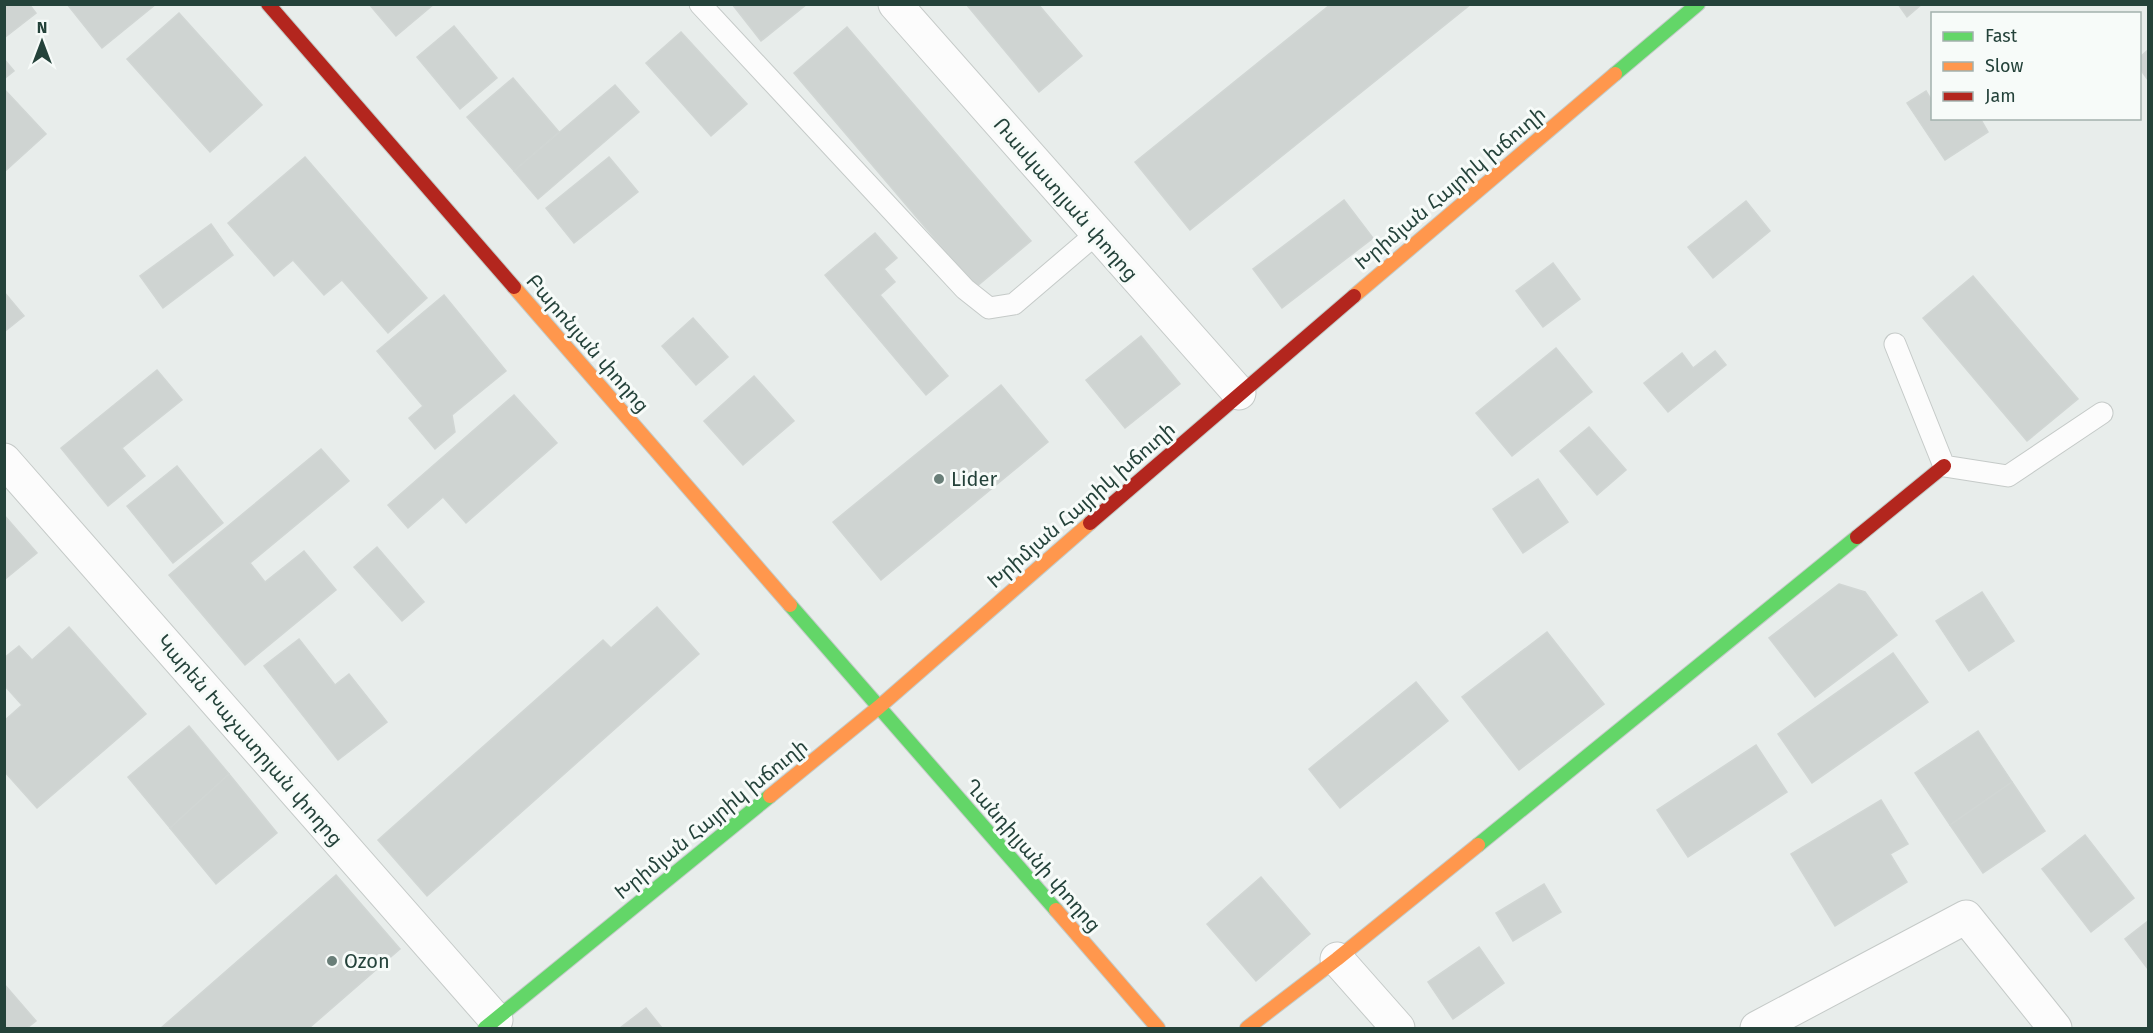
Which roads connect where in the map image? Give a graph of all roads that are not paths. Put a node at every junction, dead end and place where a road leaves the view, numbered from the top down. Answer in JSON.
{"nodes":[{"id":1,"x":268,"y":4,"type":"edge"},
{"id":2,"x":700,"y":4,"type":"edge"},
{"id":3,"x":895,"y":4,"type":"edge"},
{"id":4,"x":1698,"y":4,"type":"edge"},
{"id":5,"x":1096,"y":234,"type":"junction"},
{"id":6,"x":1895,"y":344,"type":"dead end"},
{"id":7,"x":1239,"y":393,"type":"junction"},
{"id":8,"x":2102,"y":413,"type":"dead end"},
{"id":9,"x":4,"y":460,"type":"edge"},
{"id":10,"x":1944,"y":466,"type":"junction"},
{"id":11,"x":879,"y":707,"type":"junction"},
{"id":12,"x":1337,"y":959,"type":"junction"},
{"id":13,"x":490,"y":1024,"type":"edge"},
{"id":14,"x":1158,"y":1029,"type":"edge"},
{"id":15,"x":1247,"y":1029,"type":"edge"},
{"id":16,"x":1398,"y":1029,"type":"edge"},
{"id":17,"x":1757,"y":1029,"type":"edge"},
{"id":18,"x":2055,"y":1029,"type":"edge"}],
"edges":[{"from":1,"to":11,"type":"main road","name":"Բարոնյան փողոց"},
{"from":2,"to":5,"type":"lane"},
{"from":3,"to":5,"type":"street","name":"Ռասկատլյան փողոց"},
{"from":4,"to":7,"type":"main road","name":"Խրիմյան Հայրիկ խճուղի"},
{"from":5,"to":7,"type":"street","name":"Ռասկատլյան փողոց"},
{"from":6,"to":10,"type":"lane"},
{"from":7,"to":11,"type":"main road","name":"Խրիմյան Հայրիկ խճուղի"},
{"from":8,"to":10,"type":"lane"},
{"from":9,"to":13,"type":"street","name":"Կարեն Խաչատրյան փողոց"},
{"from":10,"to":12,"type":"main road"},
{"from":11,"to":13,"type":"main road","name":"Խրիմյան Հայրիկ խճուղի"},
{"from":11,"to":14,"type":"main road","name":"Ղանդիլյանի փողոց"},
{"from":12,"to":15,"type":"main road"},
{"from":12,"to":16,"type":"street"},
{"from":17,"to":18,"type":"street"}]}
